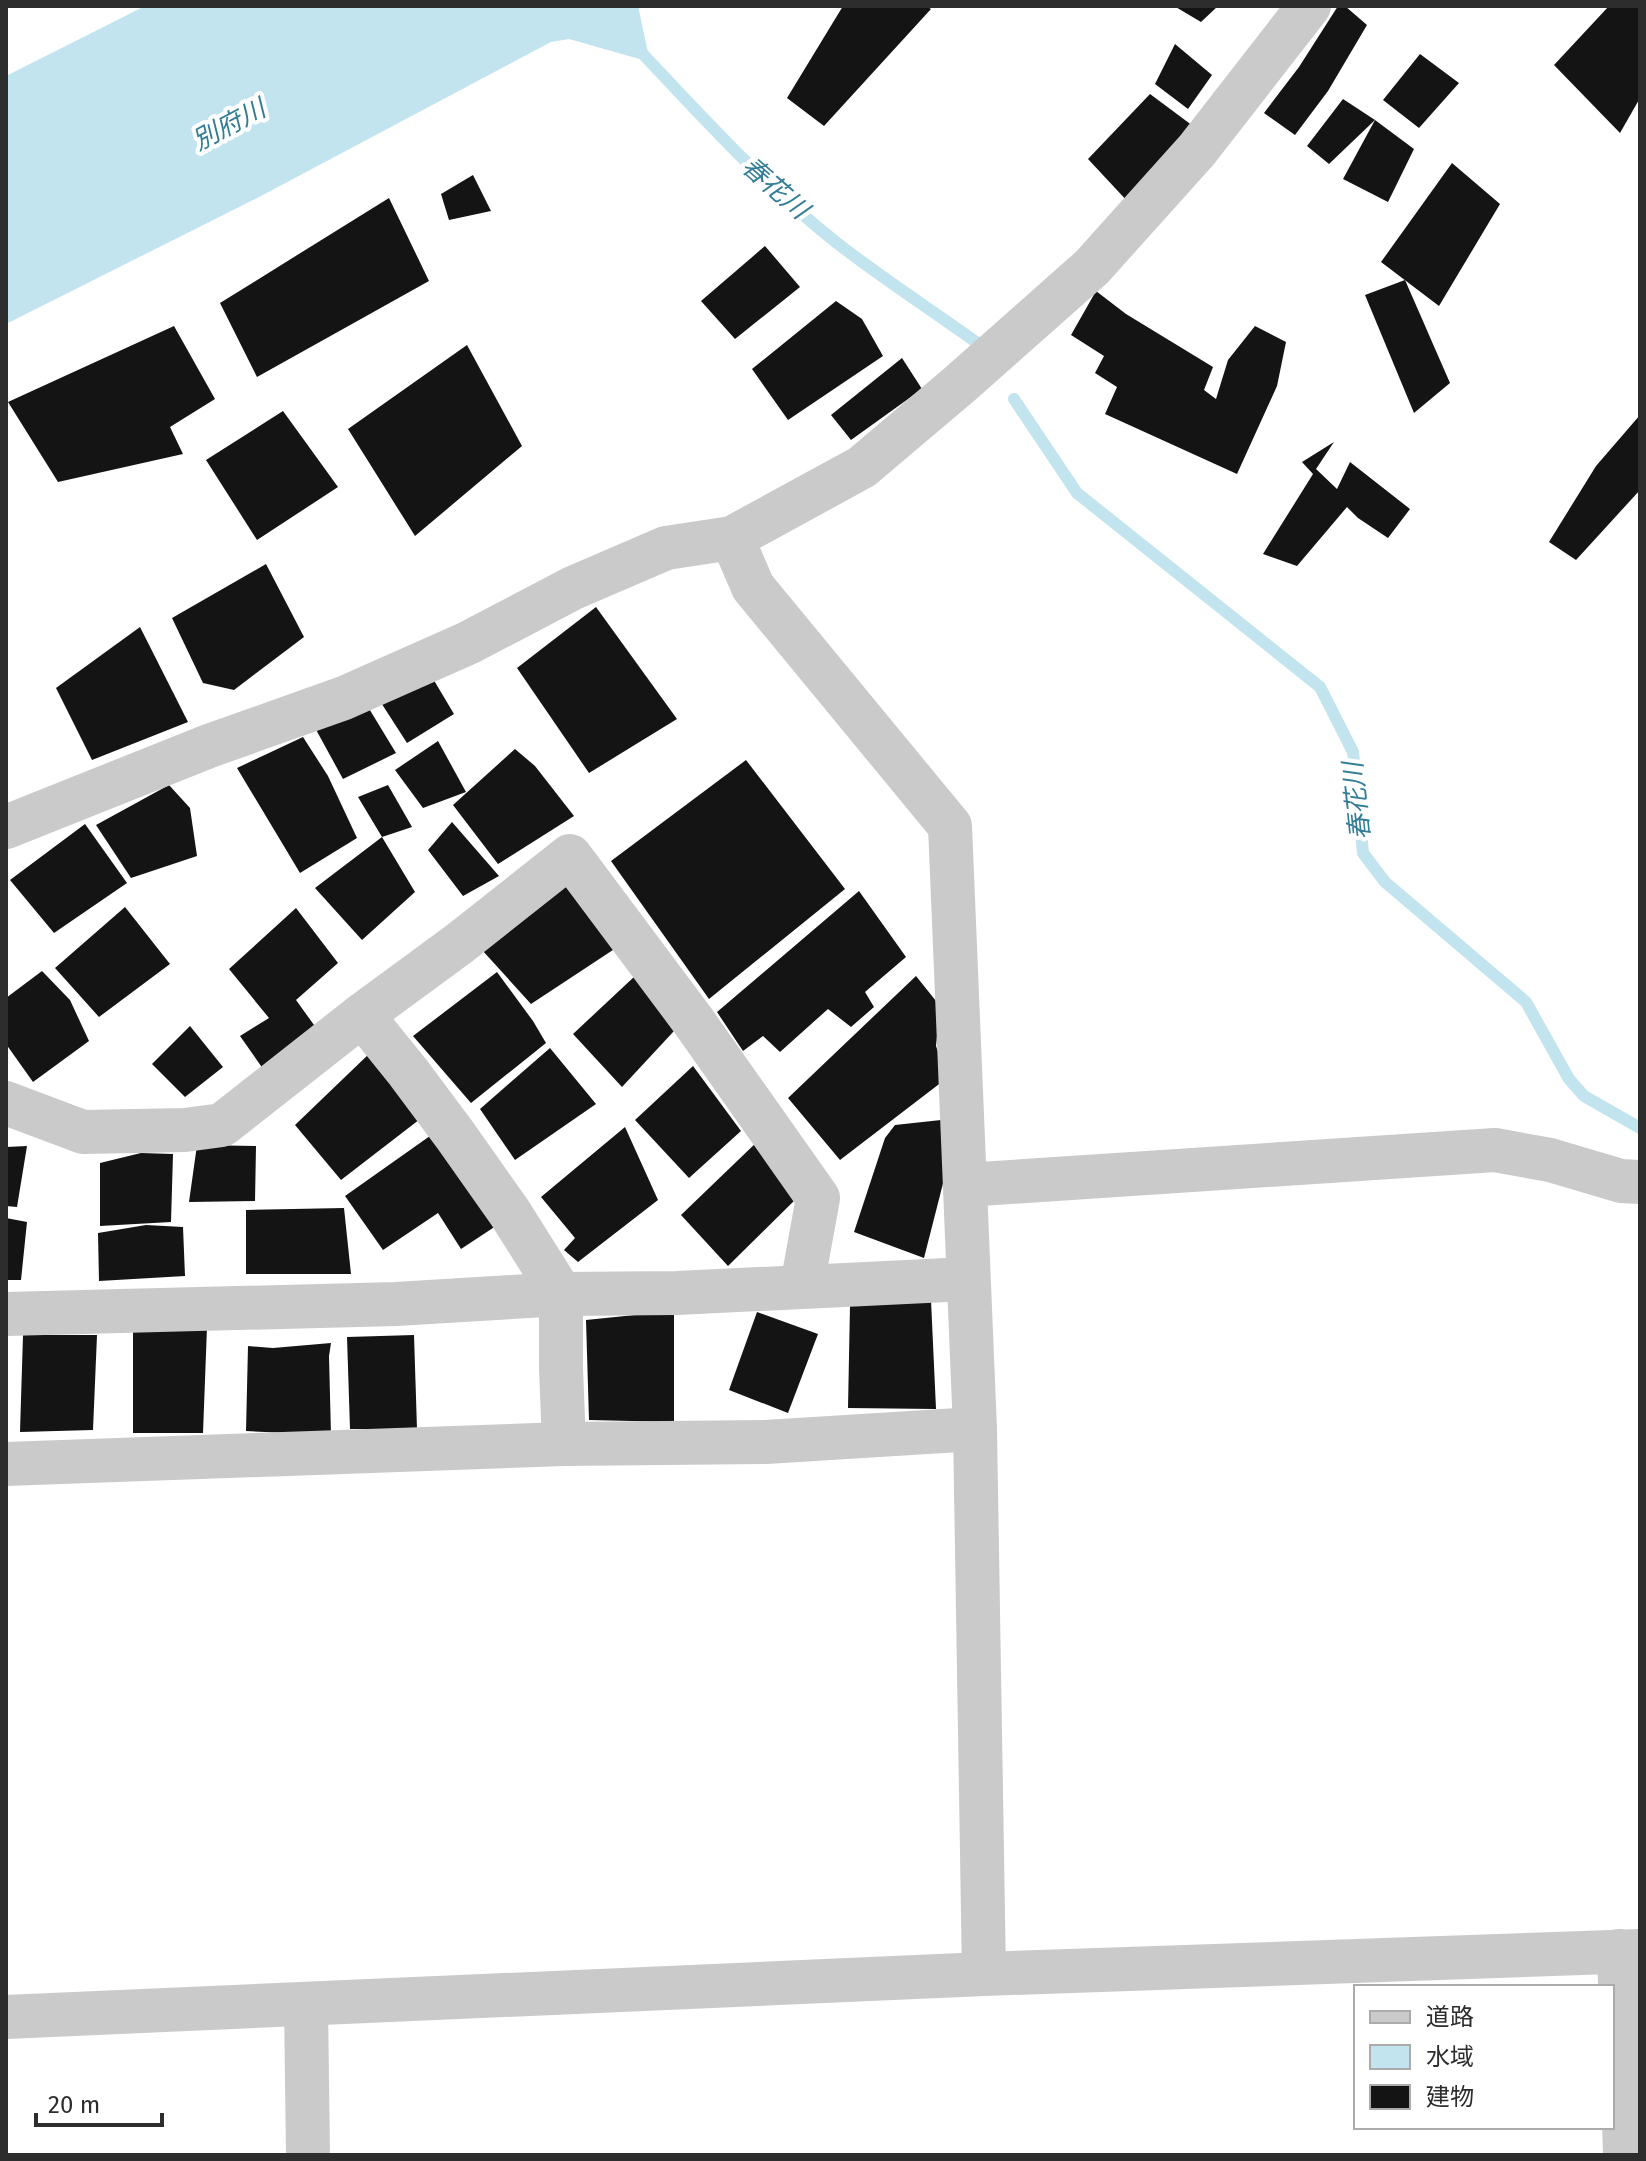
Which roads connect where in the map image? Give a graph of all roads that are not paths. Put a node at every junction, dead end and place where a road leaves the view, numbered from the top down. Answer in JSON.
{"nodes":[{"id":1,"x":1309,"y":6,"type":"edge"},
{"id":2,"x":732,"y":538,"type":"junction"},
{"id":3,"x":6,"y":827,"type":"edge"},
{"id":4,"x":362,"y":1015,"type":"junction"},
{"id":5,"x":6,"y":1103,"type":"edge"},
{"id":6,"x":1640,"y":1182,"type":"edge"},
{"id":7,"x":965,"y":1185,"type":"junction"},
{"id":8,"x":968,"y":1279,"type":"junction"},
{"id":9,"x":802,"y":1286,"type":"junction"},
{"id":10,"x":561,"y":1294,"type":"junction"},
{"id":11,"x":6,"y":1314,"type":"edge"},
{"id":12,"x":975,"y":1429,"type":"junction"},
{"id":13,"x":564,"y":1444,"type":"junction"},
{"id":14,"x":6,"y":1464,"type":"edge"},
{"id":15,"x":1630,"y":1951,"type":"edge"},
{"id":16,"x":984,"y":1974,"type":"junction"},
{"id":17,"x":306,"y":2004,"type":"junction"},
{"id":18,"x":6,"y":2017,"type":"edge"},
{"id":19,"x":308,"y":2155,"type":"edge"},
{"id":20,"x":1625,"y":2155,"type":"edge"}],
"edges":[{"from":1,"to":2,"type":"street"},
{"from":2,"to":3,"type":"street"},
{"from":2,"to":7,"type":"street"},
{"from":4,"to":5,"type":"street"},
{"from":4,"to":9,"type":"street"},
{"from":4,"to":10,"type":"street"},
{"from":6,"to":7,"type":"street"},
{"from":7,"to":8,"type":"street"},
{"from":8,"to":9,"type":"street"},
{"from":8,"to":12,"type":"street"},
{"from":9,"to":10,"type":"street"},
{"from":10,"to":11,"type":"street"},
{"from":10,"to":13,"type":"street"},
{"from":12,"to":13,"type":"street"},
{"from":12,"to":16,"type":"street"},
{"from":13,"to":14,"type":"street"},
{"from":15,"to":16,"type":"street"},
{"from":15,"to":20,"type":"street"},
{"from":16,"to":17,"type":"street"},
{"from":17,"to":18,"type":"street"},
{"from":17,"to":19,"type":"street"}]}
